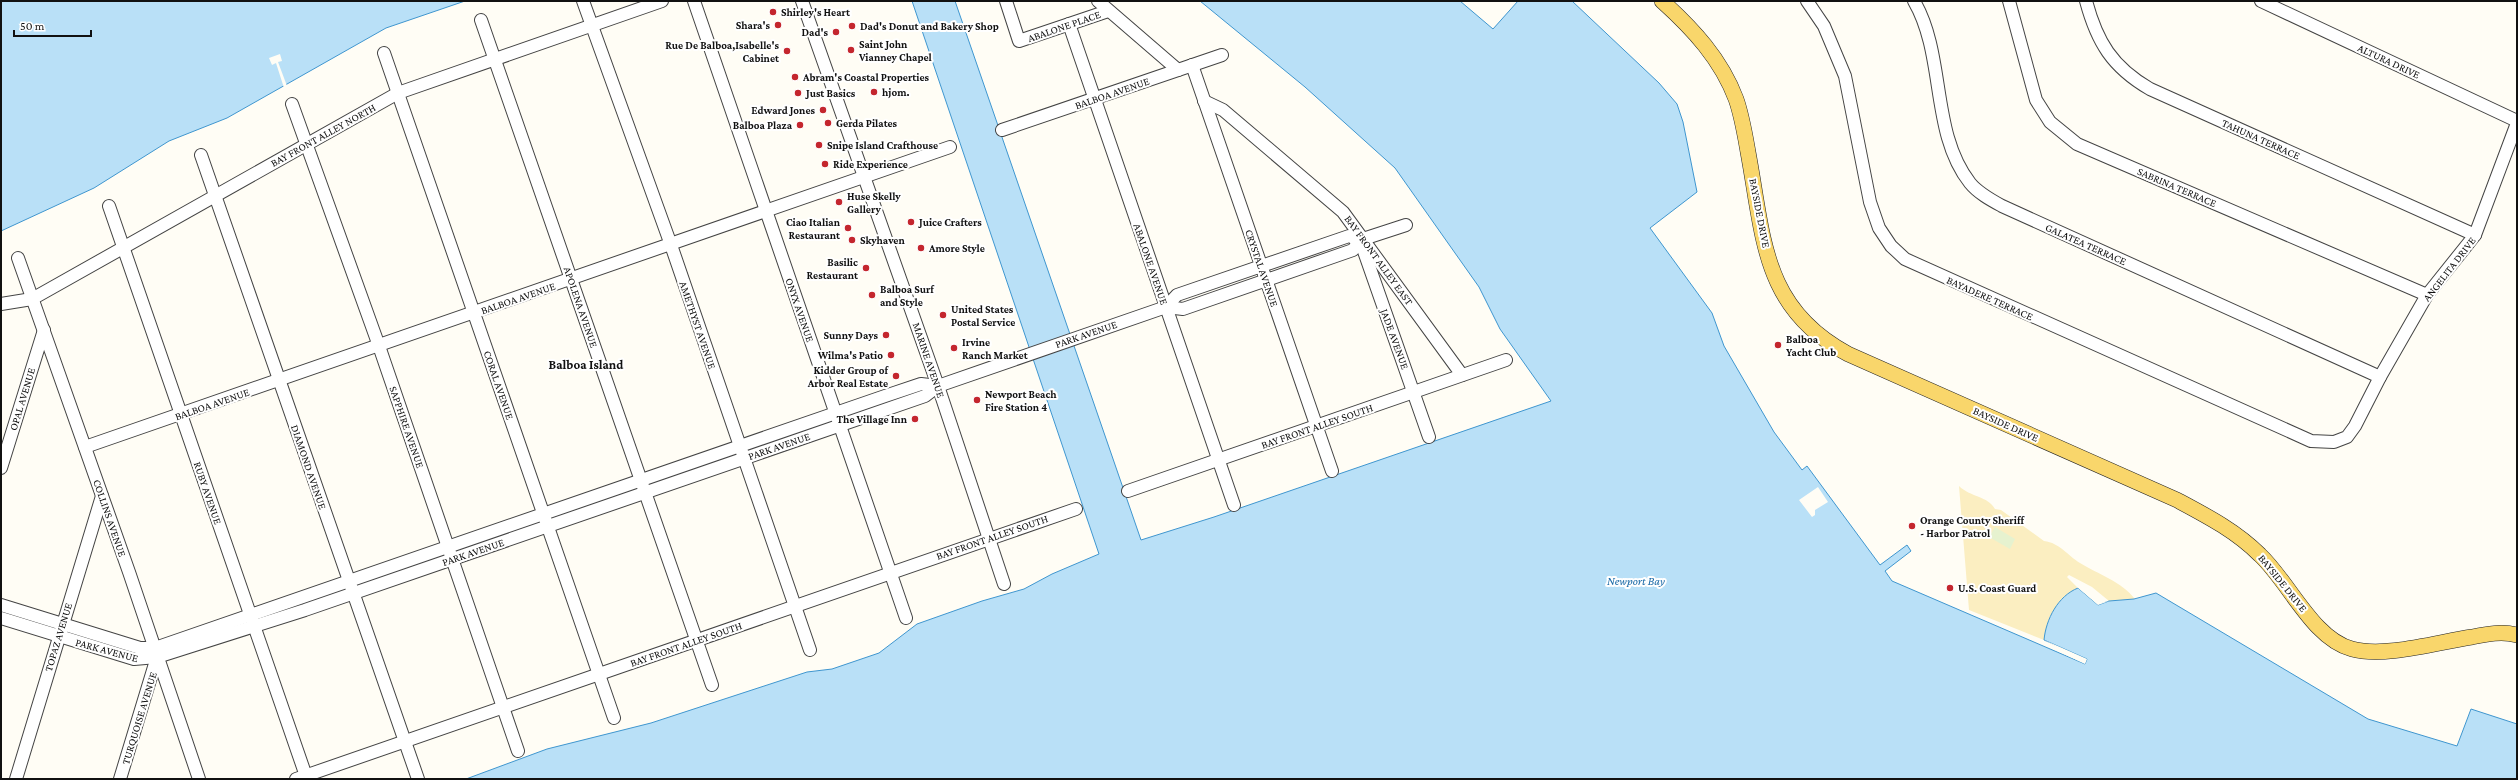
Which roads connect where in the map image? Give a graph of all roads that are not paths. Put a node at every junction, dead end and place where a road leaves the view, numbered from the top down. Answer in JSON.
{"nodes":[{"id":1,"x":583,"y":1,"type":"edge"},
{"id":2,"x":662,"y":1,"type":"edge"},
{"id":3,"x":694,"y":1,"type":"edge"},
{"id":4,"x":802,"y":1,"type":"edge"},
{"id":5,"x":1006,"y":1,"type":"edge"},
{"id":6,"x":1098,"y":1,"type":"edge"},
{"id":7,"x":1662,"y":1,"type":"edge"},
{"id":8,"x":1807,"y":1,"type":"edge"},
{"id":9,"x":1914,"y":1,"type":"edge"},
{"id":10,"x":2009,"y":1,"type":"edge"},
{"id":11,"x":2086,"y":1,"type":"edge"},
{"id":12,"x":2261,"y":1,"type":"edge"},
{"id":13,"x":1108,"y":11,"type":"junction"},
{"id":14,"x":481,"y":20,"type":"dead end"},
{"id":15,"x":1069,"y":24,"type":"junction"},
{"id":16,"x":592,"y":25,"type":"junction"},
{"id":17,"x":384,"y":53,"type":"dead end"},
{"id":18,"x":1222,"y":55,"type":"dead end"},
{"id":19,"x":495,"y":59,"type":"junction"},
{"id":20,"x":1192,"y":65,"type":"junction"},
{"id":21,"x":1178,"y":70,"type":"junction"},
{"id":22,"x":398,"y":93,"type":"junction"},
{"id":23,"x":1094,"y":99,"type":"junction"},
{"id":24,"x":1204,"y":101,"type":"junction"},
{"id":25,"x":292,"y":104,"type":"dead end"},
{"id":26,"x":2517,"y":122,"type":"edge"},
{"id":27,"x":1002,"y":130,"type":"dead end"},
{"id":28,"x":306,"y":144,"type":"junction"},
{"id":29,"x":950,"y":147,"type":"dead end"},
{"id":30,"x":201,"y":155,"type":"dead end"},
{"id":31,"x":864,"y":178,"type":"junction"},
{"id":32,"x":214,"y":196,"type":"junction"},
{"id":33,"x":109,"y":206,"type":"dead end"},
{"id":34,"x":766,"y":212,"type":"junction"},
{"id":35,"x":1406,"y":224,"type":"dead end"},
{"id":36,"x":2475,"y":235,"type":"junction"},
{"id":37,"x":1362,"y":240,"type":"junction"},
{"id":38,"x":671,"y":245,"type":"junction"},
{"id":39,"x":123,"y":247,"type":"junction"},
{"id":40,"x":18,"y":258,"type":"dead end"},
{"id":41,"x":1262,"y":266,"type":"junction"},
{"id":42,"x":571,"y":280,"type":"junction"},
{"id":43,"x":1267,"y":281,"type":"junction"},
{"id":44,"x":2427,"y":296,"type":"junction"},
{"id":45,"x":32,"y":299,"type":"junction"},
{"id":46,"x":1,"y":304,"type":"edge"},
{"id":47,"x":1166,"y":307,"type":"junction"},
{"id":48,"x":474,"y":313,"type":"junction"},
{"id":49,"x":44,"y":330,"type":"junction"},
{"id":50,"x":379,"y":346,"type":"junction"},
{"id":51,"x":1506,"y":360,"type":"dead end"},
{"id":52,"x":1462,"y":375,"type":"junction"},
{"id":53,"x":2380,"y":377,"type":"junction"},
{"id":54,"x":279,"y":380,"type":"junction"},
{"id":55,"x":938,"y":386,"type":"junction"},
{"id":56,"x":1414,"y":392,"type":"junction"},
{"id":57,"x":835,"y":413,"type":"junction"},
{"id":58,"x":180,"y":414,"type":"junction"},
{"id":59,"x":840,"y":425,"type":"junction"},
{"id":60,"x":1316,"y":426,"type":"junction"},
{"id":61,"x":1429,"y":437,"type":"dead end"},
{"id":62,"x":2334,"y":442,"type":"joint"},
{"id":63,"x":85,"y":447,"type":"junction"},
{"id":64,"x":741,"y":453,"type":"junction"},
{"id":65,"x":1218,"y":460,"type":"junction"},
{"id":66,"x":1,"y":468,"type":"edge"},
{"id":67,"x":1332,"y":471,"type":"dead end"},
{"id":68,"x":644,"y":486,"type":"junction"},
{"id":69,"x":1128,"y":491,"type":"dead end"},
{"id":70,"x":102,"y":496,"type":"junction"},
{"id":71,"x":1234,"y":505,"type":"dead end"},
{"id":72,"x":1076,"y":508,"type":"dead end"},
{"id":73,"x":547,"y":521,"type":"junction"},
{"id":74,"x":990,"y":538,"type":"junction"},
{"id":75,"x":451,"y":553,"type":"junction"},
{"id":76,"x":891,"y":572,"type":"junction"},
{"id":77,"x":1004,"y":584,"type":"dead end"},
{"id":78,"x":350,"y":588,"type":"junction"},
{"id":79,"x":1,"y":605,"type":"edge"},
{"id":80,"x":795,"y":606,"type":"junction"},
{"id":81,"x":1,"y":618,"type":"edge"},
{"id":82,"x":906,"y":618,"type":"dead end"},
{"id":83,"x":253,"y":622,"type":"junction"},
{"id":84,"x":62,"y":624,"type":"junction"},
{"id":85,"x":2517,"y":635,"type":"edge"},
{"id":86,"x":58,"y":636,"type":"junction"},
{"id":87,"x":697,"y":640,"type":"junction"},
{"id":88,"x":810,"y":650,"type":"dead end"},
{"id":89,"x":156,"y":653,"type":"junction"},
{"id":90,"x":600,"y":674,"type":"junction"},
{"id":91,"x":712,"y":685,"type":"dead end"},
{"id":92,"x":503,"y":707,"type":"junction"},
{"id":93,"x":614,"y":718,"type":"dead end"},
{"id":94,"x":404,"y":742,"type":"junction"},
{"id":95,"x":518,"y":751,"type":"dead end"},
{"id":96,"x":303,"y":778,"type":"edge"},
{"id":97,"x":16,"y":779,"type":"edge"},
{"id":98,"x":120,"y":779,"type":"edge"},
{"id":99,"x":199,"y":779,"type":"edge"},
{"id":100,"x":418,"y":779,"type":"edge"}],
"edges":[{"from":1,"to":16,"type":"street","name":"AMETHYST AVENUE"},
{"from":2,"to":16,"type":"street","name":"BAY FRONT ALLEY NORTH"},
{"from":3,"to":34,"type":"street","name":"ONYX AVENUE"},
{"from":4,"to":31,"type":"street","name":"MARINE AVENUE"},
{"from":5,"to":15,"type":"street","name":"ABALONE PLACE"},
{"from":6,"to":13,"type":"street"},
{"from":7,"to":85,"type":"main road","name":"BAYSIDE DRIVE"},
{"from":8,"to":62,"type":"street","name":"BAYADERE TERRACE"},
{"from":9,"to":53,"type":"street","name":"GALATEA TERRACE"},
{"from":10,"to":44,"type":"street","name":"SABRINA TERRACE"},
{"from":11,"to":36,"type":"street","name":"TAHUNA TERRACE"},
{"from":12,"to":26,"type":"street","name":"ALTURA DRIVE"},
{"from":13,"to":15,"type":"street","name":"ABALONE PLACE"},
{"from":13,"to":21,"type":"street"},
{"from":14,"to":19,"type":"street","name":"APOLENA AVENUE"},
{"from":15,"to":23,"type":"street","name":"ABALONE AVENUE"},
{"from":16,"to":19,"type":"street","name":"BAY FRONT ALLEY NORTH"},
{"from":16,"to":38,"type":"street","name":"AMETHYST AVENUE"},
{"from":17,"to":22,"type":"street","name":"CORAL AVENUE"},
{"from":18,"to":20,"type":"street","name":"BALBOA AVENUE"},
{"from":19,"to":22,"type":"street","name":"BAY FRONT ALLEY NORTH"},
{"from":19,"to":42,"type":"street","name":"APOLENA AVENUE"},
{"from":20,"to":21,"type":"street","name":"BALBOA AVENUE"},
{"from":20,"to":24,"type":"street","name":"CRYSTAL AVENUE"},
{"from":21,"to":23,"type":"street","name":"BALBOA AVENUE"},
{"from":22,"to":28,"type":"street","name":"BAY FRONT ALLEY NORTH"},
{"from":22,"to":48,"type":"street","name":"CORAL AVENUE"},
{"from":23,"to":27,"type":"street","name":"BALBOA AVENUE"},
{"from":23,"to":47,"type":"street","name":"ABALONE AVENUE"},
{"from":24,"to":37,"type":"street","name":"BAY FRONT ALLEY EAST"},
{"from":24,"to":41,"type":"street","name":"CRYSTAL AVENUE"},
{"from":25,"to":28,"type":"street","name":"SAPPHIRE AVENUE"},
{"from":26,"to":36,"type":"street","name":"ANGELITA DRIVE"},
{"from":28,"to":32,"type":"street","name":"BAY FRONT ALLEY NORTH"},
{"from":28,"to":50,"type":"street","name":"SAPPHIRE AVENUE"},
{"from":29,"to":31,"type":"street","name":"BALBOA AVENUE"},
{"from":30,"to":32,"type":"street","name":"DIAMOND AVENUE"},
{"from":31,"to":34,"type":"street","name":"BALBOA AVENUE"},
{"from":31,"to":55,"type":"street","name":"MARINE AVENUE"},
{"from":32,"to":39,"type":"street","name":"BAY FRONT ALLEY NORTH"},
{"from":32,"to":54,"type":"street","name":"DIAMOND AVENUE"},
{"from":33,"to":39,"type":"street","name":"RUBY AVENUE"},
{"from":34,"to":38,"type":"street","name":"BALBOA AVENUE"},
{"from":34,"to":57,"type":"street","name":"ONYX AVENUE"},
{"from":35,"to":37,"type":"street","name":"PARK AVENUE"},
{"from":36,"to":44,"type":"street","name":"ANGELITA DRIVE"},
{"from":37,"to":41,"type":"street","name":"PARK AVENUE"},
{"from":37,"to":43,"type":"street","name":"PARK AVENUE"},
{"from":37,"to":52,"type":"street","name":"BAY FRONT ALLEY EAST"},
{"from":37,"to":56,"type":"street","name":"JADE AVENUE"},
{"from":38,"to":42,"type":"street","name":"BALBOA AVENUE"},
{"from":38,"to":64,"type":"street","name":"AMETHYST AVENUE"},
{"from":39,"to":45,"type":"street","name":"BAY FRONT ALLEY NORTH"},
{"from":39,"to":58,"type":"street","name":"RUBY AVENUE"},
{"from":40,"to":45,"type":"street","name":"COLLINS AVENUE"},
{"from":41,"to":43,"type":"street","name":"CRYSTAL AVENUE"},
{"from":41,"to":47,"type":"street","name":"PARK AVENUE"},
{"from":42,"to":48,"type":"street","name":"BALBOA AVENUE"},
{"from":42,"to":68,"type":"street","name":"APOLENA AVENUE"},
{"from":43,"to":47,"type":"street","name":"PARK AVENUE"},
{"from":43,"to":60,"type":"street","name":"CRYSTAL AVENUE"},
{"from":44,"to":53,"type":"street","name":"ANGELITA DRIVE"},
{"from":45,"to":46,"type":"street","name":"BAY FRONT ALLEY NORTH"},
{"from":45,"to":49,"type":"street","name":"COLLINS AVENUE"},
{"from":47,"to":55,"type":"street","name":"PARK AVENUE"},
{"from":47,"to":65,"type":"street","name":"ABALONE AVENUE"},
{"from":48,"to":50,"type":"street","name":"BALBOA AVENUE"},
{"from":48,"to":73,"type":"street","name":"CORAL AVENUE"},
{"from":49,"to":63,"type":"street","name":"COLLINS AVENUE"},
{"from":49,"to":66,"type":"street","name":"OPAL AVENUE"},
{"from":50,"to":54,"type":"street","name":"BALBOA AVENUE"},
{"from":50,"to":75,"type":"street","name":"SAPPHIRE AVENUE"},
{"from":51,"to":52,"type":"street","name":"BAY FRONT ALLEY SOUTH"},
{"from":52,"to":56,"type":"street","name":"BAY FRONT ALLEY SOUTH"},
{"from":53,"to":62,"type":"street","name":"ANGELITA DRIVE"},
{"from":54,"to":58,"type":"street","name":"BALBOA AVENUE"},
{"from":54,"to":78,"type":"street","name":"DIAMOND AVENUE"},
{"from":55,"to":57,"type":"street","name":"PARK AVENUE"},
{"from":55,"to":59,"type":"street","name":"PARK AVENUE"},
{"from":55,"to":74,"type":"street","name":"MARINE AVENUE"},
{"from":56,"to":60,"type":"street","name":"BAY FRONT ALLEY SOUTH"},
{"from":56,"to":61,"type":"street","name":"JADE AVENUE"},
{"from":57,"to":59,"type":"street","name":"ONYX AVENUE"},
{"from":57,"to":64,"type":"street","name":"PARK AVENUE"},
{"from":58,"to":63,"type":"street","name":"BALBOA AVENUE"},
{"from":58,"to":83,"type":"street","name":"RUBY AVENUE"},
{"from":59,"to":64,"type":"street","name":"PARK AVENUE"},
{"from":59,"to":76,"type":"street","name":"ONYX AVENUE"},
{"from":60,"to":65,"type":"street","name":"BAY FRONT ALLEY SOUTH"},
{"from":60,"to":67,"type":"street","name":"CRYSTAL AVENUE"},
{"from":63,"to":70,"type":"street","name":"COLLINS AVENUE"},
{"from":64,"to":68,"type":"street","name":"PARK AVENUE"},
{"from":64,"to":80,"type":"street","name":"AMETHYST AVENUE"},
{"from":65,"to":69,"type":"street","name":"BAY FRONT ALLEY SOUTH"},
{"from":65,"to":71,"type":"street","name":"ABALONE AVENUE"},
{"from":68,"to":73,"type":"street","name":"PARK AVENUE"},
{"from":68,"to":87,"type":"street","name":"APOLENA AVENUE"},
{"from":70,"to":84,"type":"street","name":"TOPAZ AVENUE"},
{"from":70,"to":89,"type":"street","name":"COLLINS AVENUE"},
{"from":72,"to":74,"type":"street","name":"BAY FRONT ALLEY SOUTH"},
{"from":73,"to":75,"type":"street","name":"PARK AVENUE"},
{"from":73,"to":90,"type":"street","name":"CORAL AVENUE"},
{"from":74,"to":76,"type":"street","name":"BAY FRONT ALLEY SOUTH"},
{"from":74,"to":77,"type":"street","name":"MARINE AVENUE"},
{"from":75,"to":78,"type":"street","name":"PARK AVENUE"},
{"from":75,"to":92,"type":"street","name":"SAPPHIRE AVENUE"},
{"from":76,"to":80,"type":"street","name":"BAY FRONT ALLEY SOUTH"},
{"from":76,"to":82,"type":"street","name":"ONYX AVENUE"},
{"from":78,"to":83,"type":"street","name":"PARK AVENUE"},
{"from":78,"to":94,"type":"street","name":"DIAMOND AVENUE"},
{"from":79,"to":84,"type":"street","name":"PARK AVENUE"},
{"from":80,"to":87,"type":"street","name":"BAY FRONT ALLEY SOUTH"},
{"from":80,"to":88,"type":"street","name":"AMETHYST AVENUE"},
{"from":81,"to":86,"type":"street","name":"PARK AVENUE"},
{"from":83,"to":89,"type":"street","name":"PARK AVENUE"},
{"from":83,"to":96,"type":"street","name":"RUBY AVENUE"},
{"from":84,"to":86,"type":"street","name":"TOPAZ AVENUE"},
{"from":84,"to":89,"type":"street","name":"PARK AVENUE"},
{"from":86,"to":89,"type":"street","name":"PARK AVENUE"},
{"from":86,"to":97,"type":"street","name":"TOPAZ AVENUE"},
{"from":87,"to":90,"type":"street","name":"BAY FRONT ALLEY SOUTH"},
{"from":87,"to":91,"type":"street","name":"APOLENA AVENUE"},
{"from":89,"to":98,"type":"street","name":"TURQUOISE AVENUE"},
{"from":89,"to":99,"type":"street","name":"COLLINS AVENUE"},
{"from":90,"to":92,"type":"street","name":"BAY FRONT ALLEY SOUTH"},
{"from":90,"to":93,"type":"street","name":"CORAL AVENUE"},
{"from":92,"to":94,"type":"street","name":"BAY FRONT ALLEY SOUTH"},
{"from":92,"to":95,"type":"street","name":"SAPPHIRE AVENUE"},
{"from":94,"to":96,"type":"street","name":"BAY FRONT ALLEY SOUTH"},
{"from":94,"to":100,"type":"street","name":"DIAMOND AVENUE"}]}
